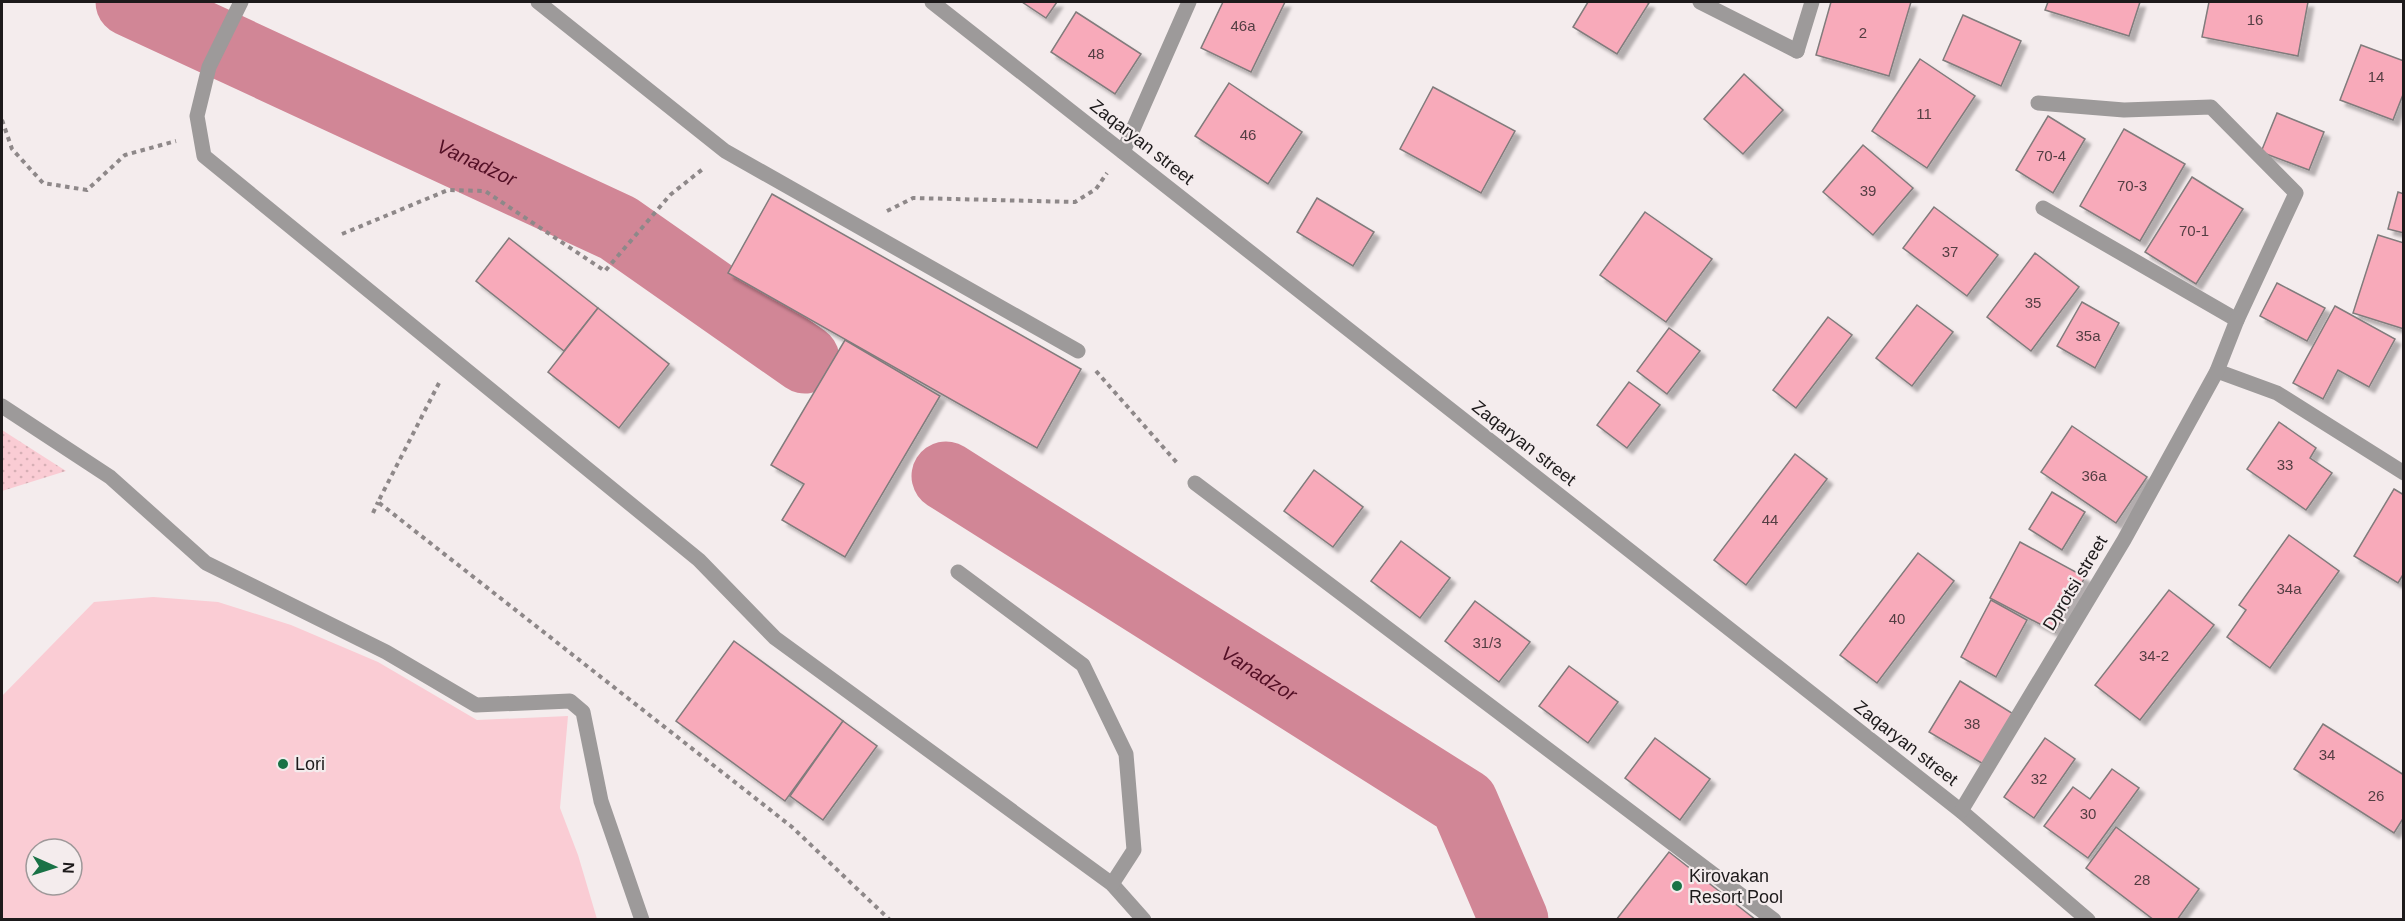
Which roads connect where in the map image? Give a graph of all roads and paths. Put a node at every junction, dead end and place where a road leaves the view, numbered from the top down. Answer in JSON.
{"nodes":[{"id":1,"x":241,"y":2,"type":"edge"},
{"id":2,"x":538,"y":2,"type":"edge"},
{"id":3,"x":932,"y":2,"type":"edge"},
{"id":4,"x":1189,"y":2,"type":"edge"},
{"id":5,"x":1700,"y":2,"type":"edge"},
{"id":6,"x":1812,"y":2,"type":"edge"},
{"id":7,"x":2038,"y":103,"type":"dead end"},
{"id":8,"x":2,"y":120,"type":"edge"},
{"id":9,"x":200,"y":135,"type":"junction"},
{"id":10,"x":725,"y":151,"type":"junction"},
{"id":11,"x":1123,"y":152,"type":"junction"},
{"id":12,"x":2043,"y":208,"type":"dead end"},
{"id":13,"x":857,"y":226,"type":"junction"},
{"id":14,"x":314,"y":246,"type":"junction"},
{"id":15,"x":2237,"y":320,"type":"junction"},
{"id":16,"x":1078,"y":351,"type":"joint"},
{"id":17,"x":452,"y":358,"type":"junction"},
{"id":18,"x":2217,"y":371,"type":"junction"},
{"id":19,"x":2,"y":406,"type":"edge"},
{"id":20,"x":2403,"y":473,"type":"edge"},
{"id":21,"x":1195,"y":483,"type":"joint"},
{"id":22,"x":378,"y":502,"type":"junction"},
{"id":23,"x":373,"y":513,"type":"dead end"},
{"id":24,"x":958,"y":572,"type":"dead end"},
{"id":25,"x":1961,"y":811,"type":"junction"},
{"id":26,"x":1112,"y":884,"type":"junction"},
{"id":27,"x":642,"y":920,"type":"edge"},
{"id":28,"x":890,"y":920,"type":"edge"},
{"id":29,"x":1144,"y":920,"type":"edge"},
{"id":30,"x":1774,"y":920,"type":"edge"},
{"id":31,"x":2088,"y":920,"type":"edge"}],
"edges":[{"from":1,"to":9,"type":"street"},
{"from":2,"to":10,"type":"street"},
{"from":3,"to":11,"type":"street","name":"Zaqaryan street"},
{"from":4,"to":11,"type":"street"},
{"from":5,"to":6,"type":"street"},
{"from":7,"to":15,"type":"street","name":"Dprotsi street"},
{"from":8,"to":9,"type":"path"},
{"from":9,"to":14,"type":"street"},
{"from":10,"to":13,"type":"street"},
{"from":10,"to":14,"type":"path"},
{"from":11,"to":13,"type":"path"},
{"from":11,"to":25,"type":"street","name":"Zaqaryan street"},
{"from":12,"to":15,"type":"street"},
{"from":13,"to":16,"type":"street"},
{"from":14,"to":17,"type":"street"},
{"from":15,"to":18,"type":"street","name":"Dprotsi street"},
{"from":16,"to":21,"type":"path"},
{"from":17,"to":22,"type":"path"},
{"from":17,"to":26,"type":"street"},
{"from":18,"to":20,"type":"street"},
{"from":18,"to":25,"type":"street","name":"Dprotsi street"},
{"from":19,"to":27,"type":"street"},
{"from":21,"to":30,"type":"street"},
{"from":22,"to":23,"type":"path"},
{"from":22,"to":28,"type":"path"},
{"from":24,"to":26,"type":"street"},
{"from":25,"to":31,"type":"street","name":"Zaqaryan street"},
{"from":26,"to":29,"type":"street"}]}
